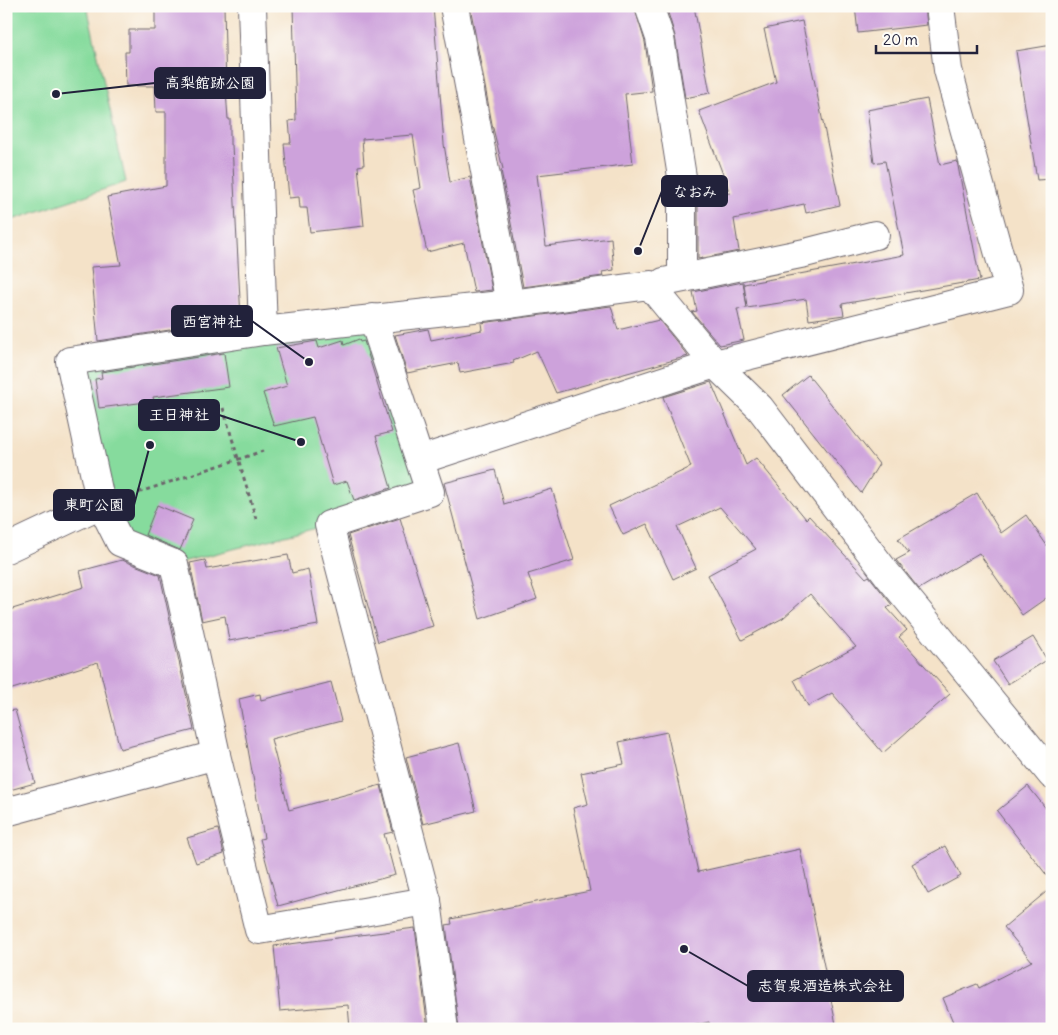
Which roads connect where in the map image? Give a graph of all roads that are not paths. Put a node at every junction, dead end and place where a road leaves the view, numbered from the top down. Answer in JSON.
{"nodes":[{"id":1,"x":252,"y":6,"type":"edge"},
{"id":2,"x":454,"y":6,"type":"edge"},
{"id":3,"x":649,"y":6,"type":"edge"},
{"id":4,"x":940,"y":6,"type":"edge"},
{"id":5,"x":875,"y":236,"type":"dead end"},
{"id":6,"x":682,"y":278,"type":"junction"},
{"id":7,"x":650,"y":285,"type":"junction"},
{"id":8,"x":510,"y":304,"type":"junction"},
{"id":9,"x":373,"y":318,"type":"junction"},
{"id":10,"x":263,"y":331,"type":"junction"},
{"id":11,"x":715,"y":364,"type":"junction"},
{"id":12,"x":420,"y":460,"type":"junction"},
{"id":13,"x":101,"y":504,"type":"junction"},
{"id":14,"x":6,"y":549,"type":"edge"},
{"id":15,"x":216,"y":755,"type":"junction"},
{"id":16,"x":1052,"y":775,"type":"edge"},
{"id":17,"x":6,"y":812,"type":"edge"},
{"id":18,"x":427,"y":901,"type":"junction"},
{"id":19,"x":444,"y":1029,"type":"edge"}],
"edges":[{"from":1,"to":10,"type":"street"},
{"from":2,"to":8,"type":"street"},
{"from":3,"to":6,"type":"street"},
{"from":4,"to":11,"type":"street"},
{"from":5,"to":6,"type":"street"},
{"from":6,"to":7,"type":"street"},
{"from":7,"to":8,"type":"street"},
{"from":7,"to":11,"type":"street"},
{"from":8,"to":9,"type":"street"},
{"from":9,"to":10,"type":"street"},
{"from":9,"to":12,"type":"street"},
{"from":10,"to":13,"type":"street"},
{"from":11,"to":12,"type":"street"},
{"from":11,"to":16,"type":"street"},
{"from":12,"to":18,"type":"street"},
{"from":13,"to":14,"type":"street"},
{"from":13,"to":15,"type":"street"},
{"from":15,"to":17,"type":"street"},
{"from":15,"to":18,"type":"street"},
{"from":18,"to":19,"type":"street"}]}
